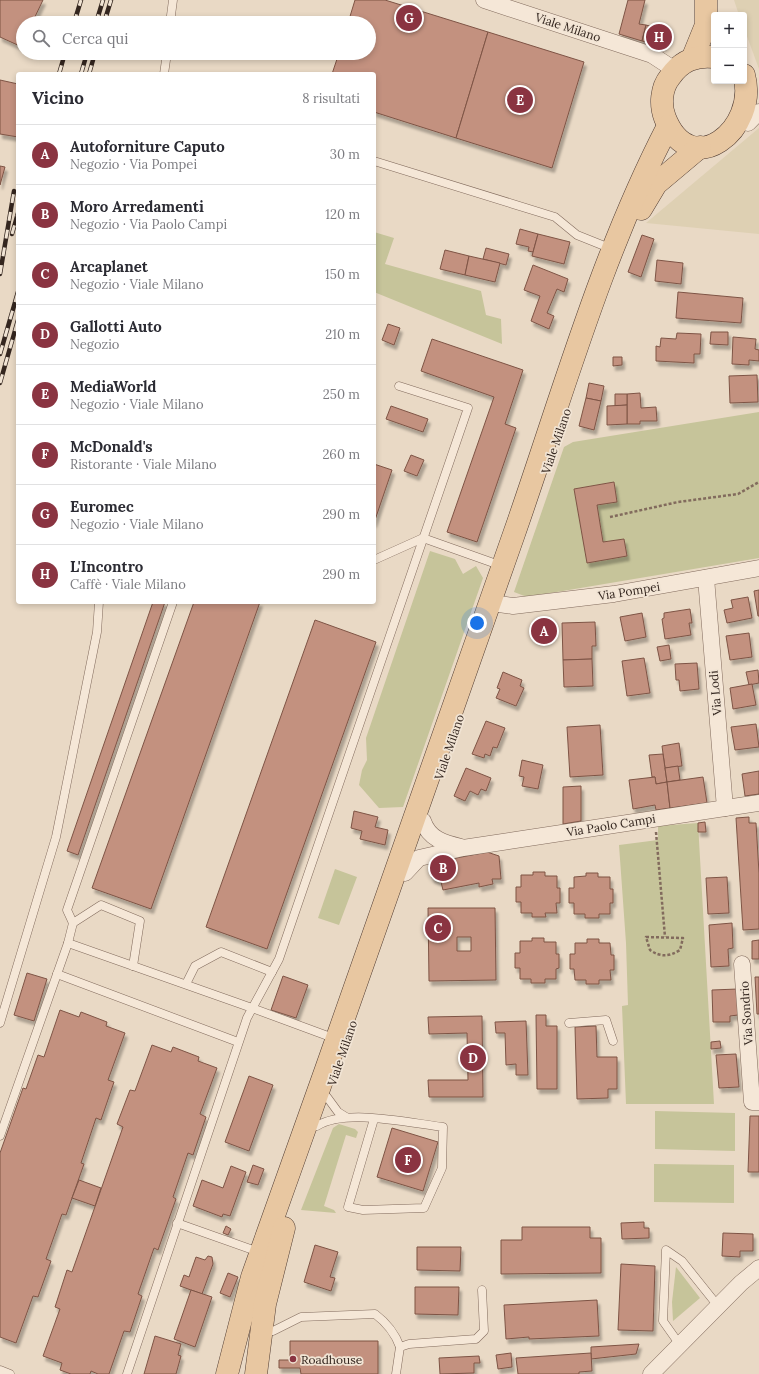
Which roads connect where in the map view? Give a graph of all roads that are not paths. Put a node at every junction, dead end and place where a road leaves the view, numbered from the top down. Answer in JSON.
{"nodes":[{"id":1,"x":173,"y":0,"type":"edge"},
{"id":2,"x":484,"y":0,"type":"edge"},
{"id":3,"x":706,"y":0,"type":"edge"},
{"id":4,"x":719,"y":0,"type":"edge"},
{"id":5,"x":721,"y":12,"type":"edge"},
{"id":6,"x":171,"y":16,"type":"edge"},
{"id":7,"x":704,"y":57,"type":"edge"},
{"id":8,"x":165,"y":60,"type":"edge"},
{"id":9,"x":164,"y":72,"type":"edge"},
{"id":10,"x":671,"y":75,"type":"junction"},
{"id":11,"x":747,"y":75,"type":"edge"},
{"id":12,"x":747,"y":79,"type":"edge"},
{"id":13,"x":759,"y":80,"type":"edge"},
{"id":14,"x":754,"y":118,"type":"edge"},
{"id":15,"x":668,"y":126,"type":"junction"},
{"id":16,"x":700,"y":147,"type":"junction"},
{"id":17,"x":376,"y":162,"type":"edge"},
{"id":18,"x":612,"y":249,"type":"junction"},
{"id":19,"x":399,"y":386,"type":"dead end"},
{"id":20,"x":423,"y":538,"type":"junction"},
{"id":21,"x":376,"y":559,"type":"edge"},
{"id":22,"x":502,"y":566,"type":"junction"},
{"id":23,"x":759,"y":568,"type":"edge"},
{"id":24,"x":706,"y":578,"type":"junction"},
{"id":25,"x":99,"y":604,"type":"edge"},
{"id":26,"x":172,"y":604,"type":"edge"},
{"id":27,"x":499,"y":604,"type":"junction"},
{"id":28,"x":759,"y":803,"type":"edge"},
{"id":29,"x":725,"y":808,"type":"junction"},
{"id":30,"x":423,"y":821,"type":"junction"},
{"id":31,"x":463,"y":848,"type":"junction"},
{"id":32,"x":405,"y":873,"type":"junction"},
{"id":33,"x":73,"y":923,"type":"junction"},
{"id":34,"x":68,"y":943,"type":"junction"},
{"id":35,"x":742,"y":964,"type":"dead end"},
{"id":36,"x":133,"y":966,"type":"junction"},
{"id":37,"x":272,"y":972,"type":"junction"},
{"id":38,"x":58,"y":974,"type":"junction"},
{"id":39,"x":186,"y":984,"type":"junction"},
{"id":40,"x":252,"y":1008,"type":"junction"},
{"id":41,"x":0,"y":1023,"type":"edge"},
{"id":42,"x":569,"y":1023,"type":"dead end"},
{"id":43,"x":337,"y":1040,"type":"junction"},
{"id":44,"x":613,"y":1041,"type":"dead end"},
{"id":45,"x":238,"y":1042,"type":"junction"},
{"id":46,"x":327,"y":1097,"type":"junction"},
{"id":47,"x":759,"y":1102,"type":"edge"},
{"id":48,"x":346,"y":1117,"type":"junction"},
{"id":49,"x":374,"y":1118,"type":"junction"},
{"id":50,"x":317,"y":1126,"type":"junction"},
{"id":51,"x":0,"y":1136,"type":"edge"},
{"id":52,"x":177,"y":1223,"type":"junction"},
{"id":53,"x":268,"y":1255,"type":"junction"},
{"id":54,"x":759,"y":1268,"type":"edge"},
{"id":55,"x":482,"y":1290,"type":"dead end"},
{"id":56,"x":718,"y":1306,"type":"junction"},
{"id":57,"x":260,"y":1332,"type":"junction"},
{"id":58,"x":680,"y":1344,"type":"junction"},
{"id":59,"x":400,"y":1347,"type":"junction"},
{"id":60,"x":0,"y":1370,"type":"edge"},
{"id":61,"x":10,"y":1374,"type":"edge"},
{"id":62,"x":127,"y":1374,"type":"edge"},
{"id":63,"x":227,"y":1374,"type":"edge"},
{"id":64,"x":256,"y":1374,"type":"edge"},
{"id":65,"x":396,"y":1374,"type":"edge"},
{"id":66,"x":651,"y":1374,"type":"edge"}],
"edges":[{"from":1,"to":6,"type":"lane"},
{"from":2,"to":10,"type":"street","name":"Viale Milano"},
{"from":3,"to":7,"type":"main road"},
{"from":4,"to":5,"type":"main road"},
{"from":7,"to":10,"type":"main road"},
{"from":8,"to":9,"type":"lane"},
{"from":10,"to":15,"type":"main road"},
{"from":11,"to":13,"type":"street"},
{"from":12,"to":14,"type":"main road"},
{"from":14,"to":16,"type":"main road"},
{"from":15,"to":16,"type":"main road"},
{"from":15,"to":18,"type":"main road","name":"Viale Milano"},
{"from":16,"to":27,"type":"main road","name":"Viale Milano"},
{"from":17,"to":18,"type":"lane"},
{"from":18,"to":22,"type":"main road","name":"Viale Milano"},
{"from":19,"to":20,"type":"lane"},
{"from":20,"to":21,"type":"lane"},
{"from":20,"to":22,"type":"lane"},
{"from":20,"to":37,"type":"lane"},
{"from":22,"to":43,"type":"main road","name":"Viale Milano"},
{"from":23,"to":24,"type":"street","name":"Via Pompei"},
{"from":24,"to":27,"type":"street","name":"Via Pompei"},
{"from":24,"to":29,"type":"street","name":"Via Lodi"},
{"from":25,"to":41,"type":"lane"},
{"from":26,"to":33,"type":"lane"},
{"from":27,"to":30,"type":"main road","name":"Viale Milano"},
{"from":28,"to":29,"type":"street","name":"Via Paolo Campi"},
{"from":29,"to":31,"type":"street","name":"Via Paolo Campi"},
{"from":30,"to":31,"type":"street","name":"Via Paolo Campi"},
{"from":30,"to":32,"type":"main road","name":"Viale Milano"},
{"from":31,"to":32,"type":"street","name":"Via Paolo Campi"},
{"from":32,"to":46,"type":"main road","name":"Viale Milano"},
{"from":33,"to":34,"type":"lane"},
{"from":33,"to":36,"type":"lane"},
{"from":34,"to":36,"type":"lane"},
{"from":34,"to":38,"type":"lane"},
{"from":35,"to":47,"type":"street","name":"Via Sondrio"},
{"from":36,"to":39,"type":"lane"},
{"from":37,"to":39,"type":"lane"},
{"from":37,"to":40,"type":"lane"},
{"from":38,"to":45,"type":"lane"},
{"from":38,"to":51,"type":"lane"},
{"from":39,"to":40,"type":"lane"},
{"from":40,"to":43,"type":"lane"},
{"from":40,"to":45,"type":"lane"},
{"from":42,"to":44,"type":"lane"},
{"from":43,"to":53,"type":"main road","name":"Viale Milano"},
{"from":45,"to":52,"type":"lane"},
{"from":46,"to":48,"type":"lane"},
{"from":46,"to":50,"type":"main road","name":"Viale Milano"},
{"from":48,"to":49,"type":"lane"},
{"from":48,"to":50,"type":"lane"},
{"from":49,"to":49,"type":"lane"},
{"from":50,"to":53,"type":"main road","name":"Viale Milano"},
{"from":52,"to":53,"type":"lane"},
{"from":52,"to":62,"type":"lane"},
{"from":53,"to":57,"type":"main road","name":"Viale Milano"},
{"from":53,"to":63,"type":"main road","name":"Viale Milano"},
{"from":54,"to":56,"type":"street"},
{"from":55,"to":59,"type":"lane"},
{"from":56,"to":58,"type":"street"},
{"from":56,"to":58,"type":"lane"},
{"from":57,"to":59,"type":"lane"},
{"from":57,"to":64,"type":"main road","name":"Viale Milano"},
{"from":58,"to":66,"type":"street"},
{"from":59,"to":65,"type":"lane"},
{"from":60,"to":61,"type":"lane"}]}
